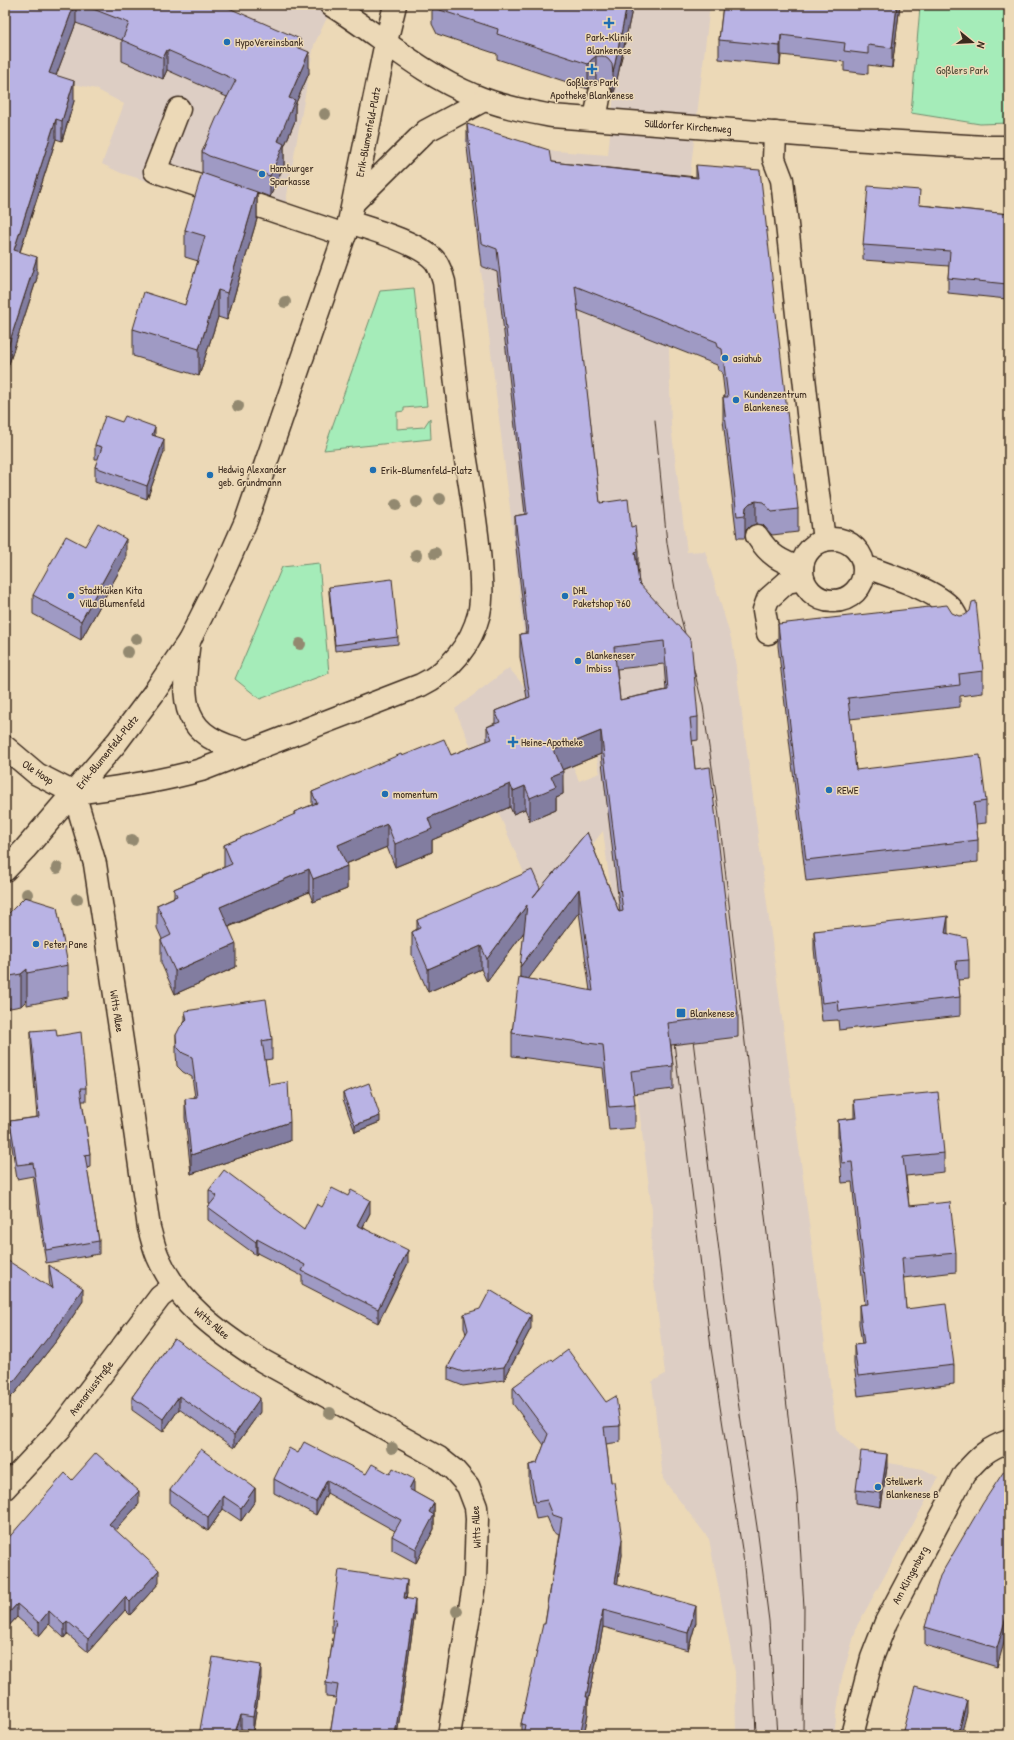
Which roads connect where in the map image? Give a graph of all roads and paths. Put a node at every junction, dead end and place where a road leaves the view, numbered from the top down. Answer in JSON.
{"nodes":[{"id":1,"x":331,"y":5,"type":"edge"},
{"id":2,"x":395,"y":5,"type":"edge"},
{"id":3,"x":386,"y":42,"type":"junction"},
{"id":4,"x":600,"y":93,"type":"dead end"},
{"id":5,"x":484,"y":100,"type":"junction"},
{"id":6,"x":179,"y":109,"type":"dead end"},
{"id":7,"x":603,"y":120,"type":"junction"},
{"id":8,"x":775,"y":133,"type":"junction"},
{"id":9,"x":1009,"y":147,"type":"edge"},
{"id":10,"x":355,"y":201,"type":"junction"},
{"id":11,"x":347,"y":228,"type":"junction"},
{"id":12,"x":757,"y":536,"type":"dead end"},
{"id":13,"x":824,"y":540,"type":"junction"},
{"id":14,"x":864,"y":566,"type":"junction"},
{"id":15,"x":802,"y":574,"type":"junction"},
{"id":16,"x":960,"y":625,"type":"edge"},
{"id":17,"x":768,"y":633,"type":"dead end"},
{"id":18,"x":189,"y":641,"type":"junction"},
{"id":19,"x":5,"y":747,"type":"edge"},
{"id":20,"x":250,"y":752,"type":"junction"},
{"id":21,"x":74,"y":793,"type":"junction"},
{"id":22,"x":5,"y":870,"type":"edge"},
{"id":23,"x":174,"y":1286,"type":"junction"},
{"id":24,"x":1009,"y":1441,"type":"edge"},
{"id":25,"x":5,"y":1488,"type":"edge"},
{"id":26,"x":449,"y":1735,"type":"edge"},
{"id":27,"x":852,"y":1735,"type":"edge"}],
"edges":[{"from":1,"to":3,"type":"street","name":"Sülldorfer Kirchenweg"},
{"from":2,"to":3,"type":"street","name":"Erik-Blumenfeld-Platz"},
{"from":3,"to":5,"type":"street","name":"Sülldorfer Kirchenweg"},
{"from":3,"to":10,"type":"street","name":"Erik-Blumenfeld-Platz"},
{"from":4,"to":7,"type":"street"},
{"from":5,"to":7,"type":"street","name":"Sülldorfer Kirchenweg"},
{"from":5,"to":10,"type":"street"},
{"from":6,"to":11,"type":"street"},
{"from":7,"to":8,"type":"street","name":"Sülldorfer Kirchenweg"},
{"from":8,"to":9,"type":"street","name":"Sülldorfer Kirchenweg"},
{"from":8,"to":13,"type":"street"},
{"from":10,"to":11,"type":"street","name":"Erik-Blumenfeld-Platz"},
{"from":11,"to":18,"type":"street","name":"Erik-Blumenfeld-Platz"},
{"from":11,"to":20,"type":"street","name":"Erik-Blumenfeld-Platz"},
{"from":12,"to":15,"type":"street"},
{"from":13,"to":14,"type":"street"},
{"from":13,"to":15,"type":"street"},
{"from":14,"to":15,"type":"street"},
{"from":14,"to":16,"type":"street"},
{"from":15,"to":17,"type":"street"},
{"from":18,"to":20,"type":"street","name":"Erik-Blumenfeld-Platz"},
{"from":18,"to":21,"type":"street","name":"Erik-Blumenfeld-Platz"},
{"from":19,"to":21,"type":"street","name":"Ole Hoop"},
{"from":20,"to":21,"type":"street","name":"Erik-Blumenfeld-Platz"},
{"from":21,"to":22,"type":"street"},
{"from":21,"to":23,"type":"street","name":"Witts Allee"},
{"from":23,"to":25,"type":"street","name":"Avenariusstraße"},
{"from":23,"to":26,"type":"street","name":"Witts Allee"},
{"from":24,"to":27,"type":"street","name":"Am Klingenberg"}]}
